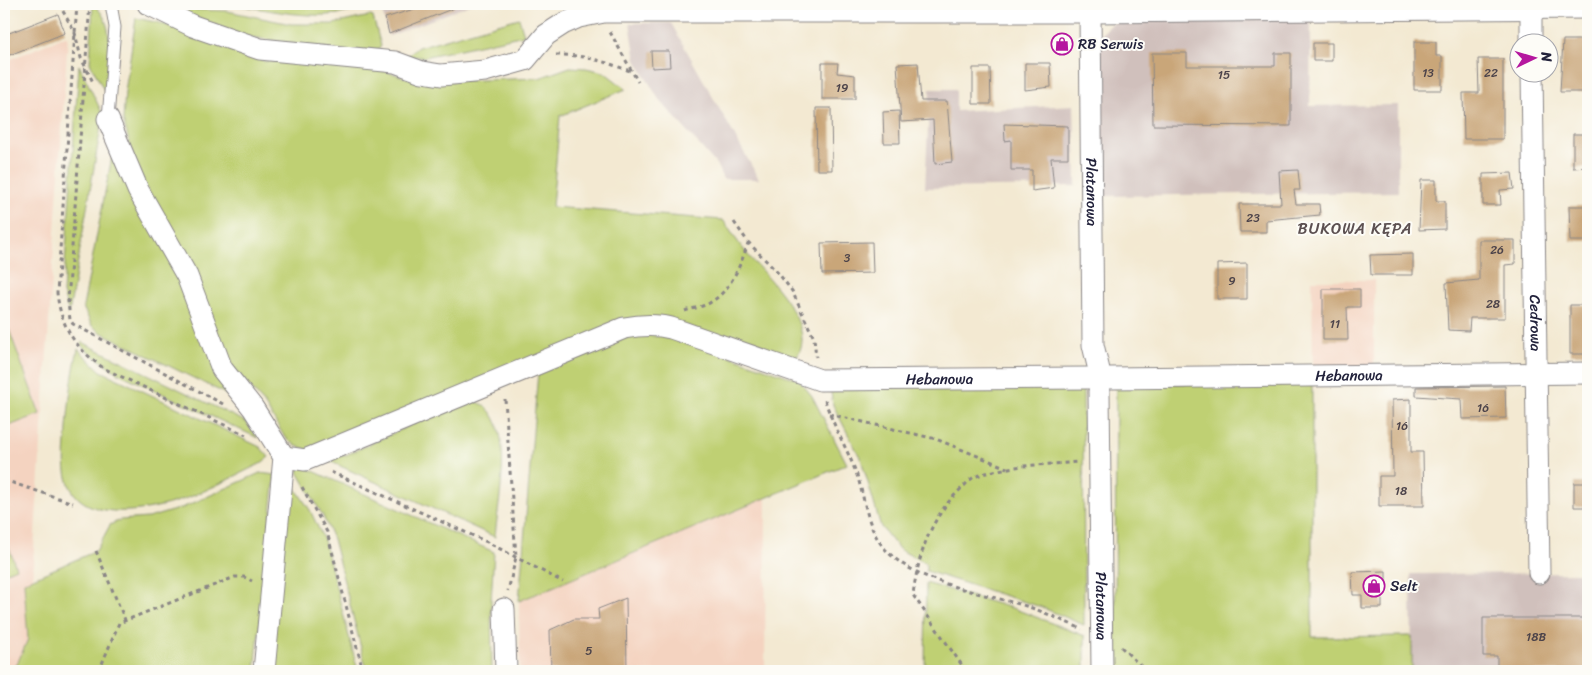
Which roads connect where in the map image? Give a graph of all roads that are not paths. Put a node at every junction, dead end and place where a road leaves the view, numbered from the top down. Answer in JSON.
{"nodes":[{"id":1,"x":111,"y":4,"type":"edge"},
{"id":2,"x":148,"y":4,"type":"edge"},
{"id":3,"x":1531,"y":7,"type":"edge"},
{"id":4,"x":1588,"y":8,"type":"edge"},
{"id":5,"x":1090,"y":12,"type":"junction"},
{"id":6,"x":1532,"y":32,"type":"edge"},
{"id":7,"x":1532,"y":82,"type":"edge"},
{"id":8,"x":108,"y":119,"type":"joint"},
{"id":9,"x":1588,"y":373,"type":"edge"},
{"id":10,"x":1537,"y":374,"type":"junction"},
{"id":11,"x":1099,"y":379,"type":"junction"},
{"id":12,"x":284,"y":457,"type":"junction"},
{"id":13,"x":1539,"y":573,"type":"dead end"},
{"id":14,"x":504,"y":609,"type":"road end"},
{"id":15,"x":264,"y":671,"type":"edge"},
{"id":16,"x":506,"y":671,"type":"edge"},
{"id":17,"x":1102,"y":671,"type":"edge"}],
"edges":[{"from":1,"to":8,"type":"lane"},
{"from":2,"to":5,"type":"street"},
{"from":3,"to":4,"type":"street"},
{"from":3,"to":5,"type":"street"},
{"from":3,"to":6,"type":"street"},
{"from":5,"to":11,"type":"street","name":"Platanowa"},
{"from":7,"to":10,"type":"street","name":"Cedrowa"},
{"from":8,"to":12,"type":"street"},
{"from":9,"to":10,"type":"street","name":"Hebanowa"},
{"from":10,"to":11,"type":"street","name":"Hebanowa"},
{"from":10,"to":13,"type":"street","name":"Cedrowa"},
{"from":11,"to":12,"type":"street","name":"Hebanowa"},
{"from":11,"to":17,"type":"street","name":"Platanowa"},
{"from":12,"to":15,"type":"street"},
{"from":14,"to":16,"type":"street"}]}
